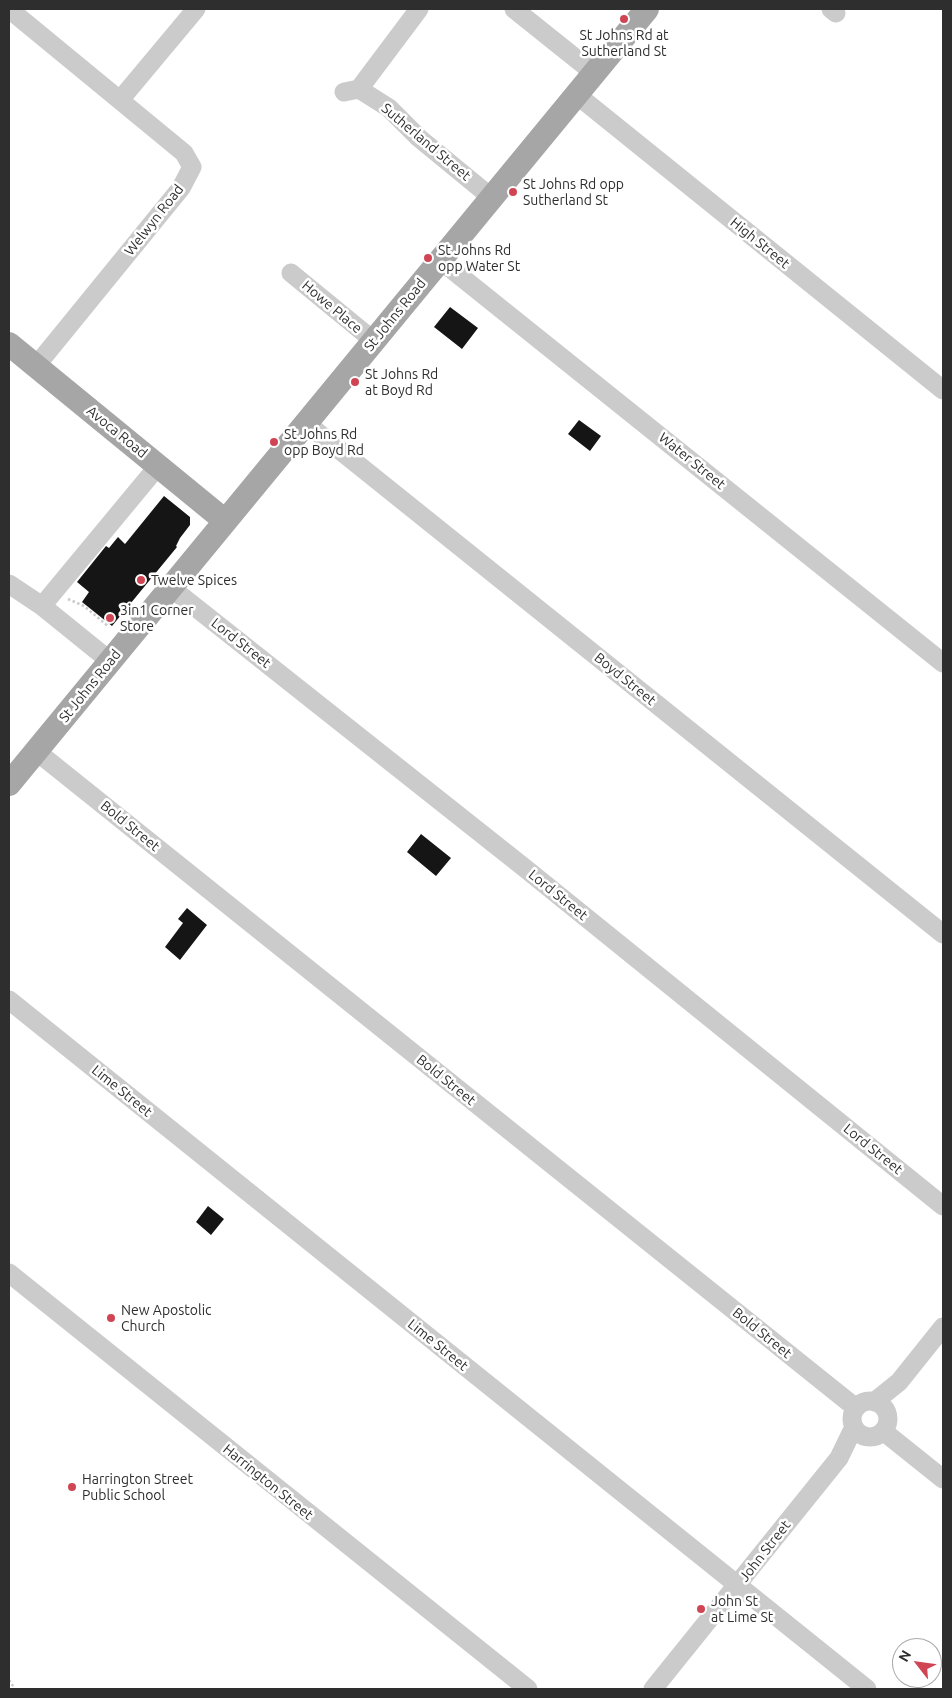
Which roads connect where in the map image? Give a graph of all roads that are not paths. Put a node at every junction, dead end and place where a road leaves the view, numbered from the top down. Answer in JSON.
{"nodes":[{"id":1,"x":9,"y":9,"type":"edge"},
{"id":2,"x":196,"y":9,"type":"edge"},
{"id":3,"x":420,"y":9,"type":"edge"},
{"id":4,"x":514,"y":9,"type":"edge"},
{"id":5,"x":647,"y":9,"type":"edge"},
{"id":6,"x":594,"y":73,"type":"junction"},
{"id":7,"x":577,"y":95,"type":"junction"},
{"id":8,"x":120,"y":100,"type":"junction"},
{"id":9,"x":492,"y":198,"type":"junction"},
{"id":10,"x":440,"y":260,"type":"junction"},
{"id":11,"x":291,"y":272,"type":"dead end"},
{"id":12,"x":374,"y":341,"type":"junction"},
{"id":13,"x":9,"y":344,"type":"edge"},
{"id":14,"x":36,"y":366,"type":"junction"},
{"id":15,"x":943,"y":390,"type":"edge"},
{"id":16,"x":306,"y":423,"type":"junction"},
{"id":17,"x":158,"y":466,"type":"junction"},
{"id":18,"x":224,"y":520,"type":"junction"},
{"id":19,"x":9,"y":584,"type":"edge"},
{"id":20,"x":170,"y":587,"type":"junction"},
{"id":21,"x":47,"y":600,"type":"junction"},
{"id":22,"x":110,"y":661,"type":"junction"},
{"id":23,"x":943,"y":663,"type":"edge"},
{"id":24,"x":36,"y":751,"type":"junction"},
{"id":25,"x":9,"y":784,"type":"edge"},
{"id":26,"x":943,"y":934,"type":"edge"},
{"id":27,"x":9,"y":1000,"type":"edge"},
{"id":28,"x":943,"y":1206,"type":"edge"},
{"id":29,"x":9,"y":1273,"type":"edge"},
{"id":30,"x":943,"y":1327,"type":"edge"},
{"id":31,"x":873,"y":1422,"type":"junction"},
{"id":32,"x":943,"y":1479,"type":"edge"},
{"id":33,"x":738,"y":1585,"type":"junction"},
{"id":34,"x":528,"y":1689,"type":"edge"},
{"id":35,"x":653,"y":1689,"type":"edge"},
{"id":36,"x":867,"y":1689,"type":"edge"}],
"edges":[{"from":1,"to":8,"type":"street","name":"Welwyn Road"},
{"from":2,"to":8,"type":"street"},
{"from":3,"to":9,"type":"street","name":"Sutherland Street"},
{"from":4,"to":6,"type":"street"},
{"from":5,"to":6,"type":"main road","name":"St Johns Road"},
{"from":6,"to":7,"type":"main road","name":"St Johns Road"},
{"from":7,"to":9,"type":"main road","name":"St Johns Road"},
{"from":7,"to":15,"type":"street","name":"High Street"},
{"from":8,"to":14,"type":"street","name":"Welwyn Road"},
{"from":9,"to":10,"type":"main road","name":"St Johns Road"},
{"from":10,"to":12,"type":"main road","name":"St Johns Road"},
{"from":10,"to":23,"type":"street","name":"Water Street"},
{"from":11,"to":12,"type":"street","name":"Howe Place"},
{"from":12,"to":16,"type":"main road","name":"St Johns Road"},
{"from":13,"to":14,"type":"main road","name":"Avoca Road"},
{"from":14,"to":17,"type":"main road","name":"Avoca Road"},
{"from":16,"to":18,"type":"main road","name":"St Johns Road"},
{"from":16,"to":26,"type":"street","name":"Boyd Street"},
{"from":17,"to":18,"type":"main road","name":"Avoca Road"},
{"from":17,"to":21,"type":"street"},
{"from":18,"to":20,"type":"main road","name":"St Johns Road"},
{"from":19,"to":21,"type":"street"},
{"from":20,"to":22,"type":"main road","name":"St Johns Road"},
{"from":20,"to":28,"type":"street","name":"Lord Street"},
{"from":21,"to":22,"type":"street"},
{"from":22,"to":24,"type":"main road","name":"St Johns Road"},
{"from":24,"to":25,"type":"main road","name":"St Johns Road"},
{"from":24,"to":31,"type":"street","name":"Bold Street"},
{"from":27,"to":33,"type":"street","name":"Lime Street"},
{"from":29,"to":34,"type":"street","name":"Harrington Street"},
{"from":30,"to":31,"type":"street","name":"John Street"},
{"from":31,"to":32,"type":"street"},
{"from":31,"to":33,"type":"street","name":"John Street"},
{"from":33,"to":35,"type":"street","name":"John Street"},
{"from":33,"to":36,"type":"street","name":"Lime Street"}]}
